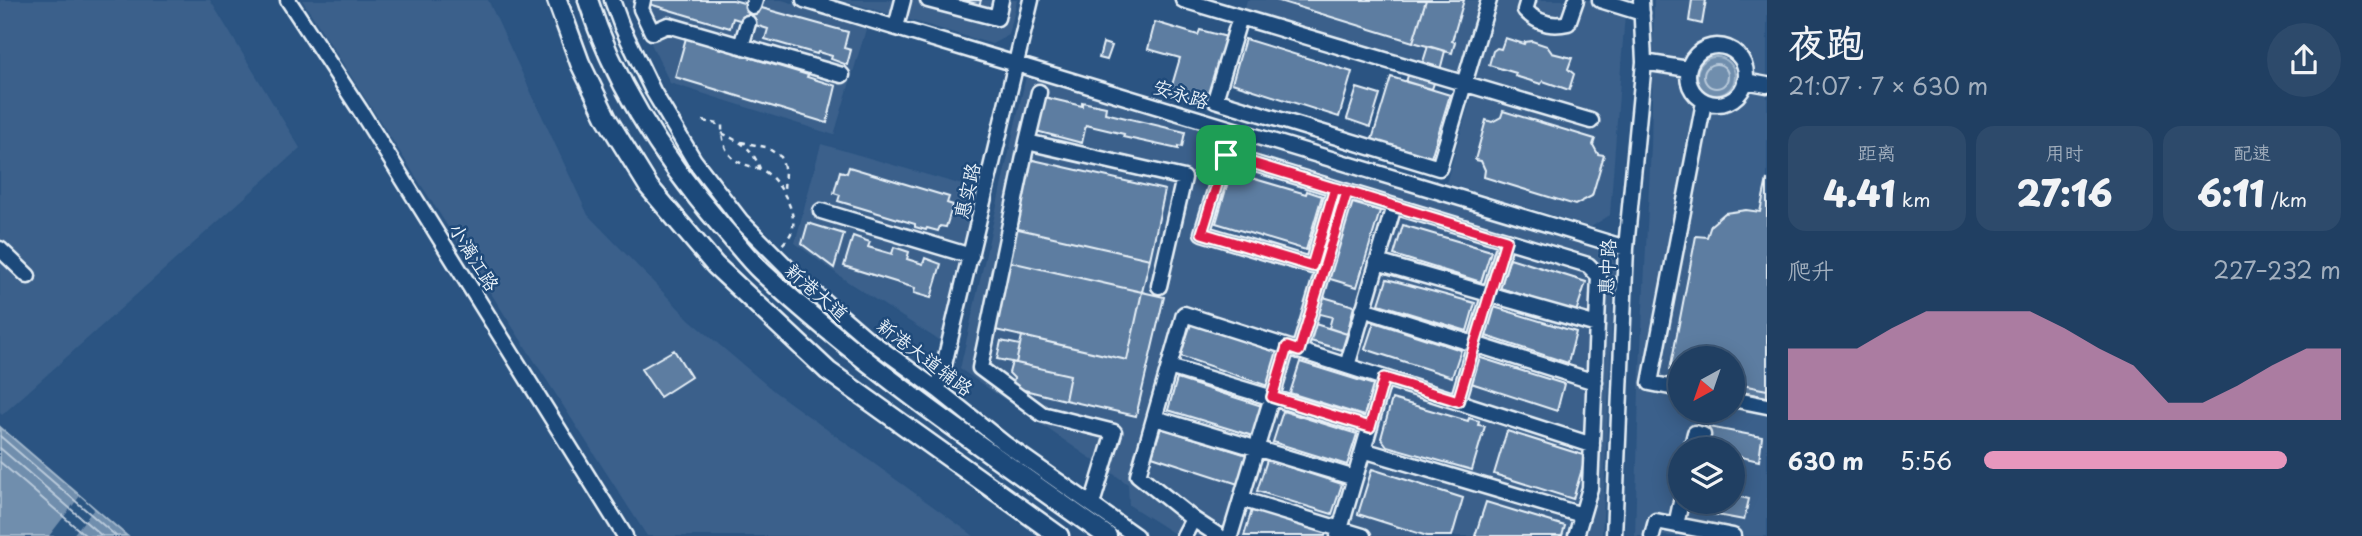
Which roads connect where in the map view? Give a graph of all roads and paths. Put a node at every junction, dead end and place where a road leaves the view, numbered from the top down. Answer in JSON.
{"nodes":[{"id":1,"x":288,"y":0,"type":"edge"},
{"id":2,"x":557,"y":0,"type":"edge"},
{"id":3,"x":588,"y":0,"type":"edge"},
{"id":4,"x":612,"y":0,"type":"edge"},
{"id":5,"x":643,"y":0,"type":"edge"},
{"id":6,"x":804,"y":0,"type":"edge"},
{"id":7,"x":903,"y":0,"type":"edge"},
{"id":8,"x":928,"y":0,"type":"edge"},
{"id":9,"x":1001,"y":0,"type":"edge"},
{"id":10,"x":1031,"y":0,"type":"edge"},
{"id":11,"x":1182,"y":0,"type":"edge"},
{"id":12,"x":1489,"y":0,"type":"edge"},
{"id":13,"x":1528,"y":0,"type":"edge"},
{"id":14,"x":1576,"y":0,"type":"edge"},
{"id":15,"x":1600,"y":0,"type":"edge"},
{"id":16,"x":1642,"y":6,"type":"edge"},
{"id":17,"x":1236,"y":10,"type":"edge"},
{"id":18,"x":748,"y":23,"type":"dead end"},
{"id":19,"x":896,"y":27,"type":"junction"},
{"id":20,"x":741,"y":46,"type":"junction"},
{"id":21,"x":1016,"y":62,"type":"junction"},
{"id":22,"x":1644,"y":62,"type":"junction"},
{"id":23,"x":1688,"y":69,"type":"junction"},
{"id":24,"x":842,"y":75,"type":"dead end"},
{"id":25,"x":1745,"y":81,"type":"junction"},
{"id":26,"x":1464,"y":84,"type":"junction"},
{"id":27,"x":1767,"y":85,"type":"edge"},
{"id":28,"x":1039,"y":92,"type":"dead end"},
{"id":29,"x":1704,"y":102,"type":"junction"},
{"id":30,"x":703,"y":121,"type":"dead end"},
{"id":31,"x":1591,"y":121,"type":"dead end"},
{"id":32,"x":722,"y":133,"type":"junction"},
{"id":33,"x":731,"y":138,"type":"junction"},
{"id":34,"x":741,"y":142,"type":"junction"},
{"id":35,"x":1027,"y":142,"type":"junction"},
{"id":36,"x":723,"y":143,"type":"junction"},
{"id":37,"x":755,"y":144,"type":"junction"},
{"id":38,"x":751,"y":150,"type":"junction"},
{"id":39,"x":1439,"y":168,"type":"junction"},
{"id":40,"x":760,"y":169,"type":"junction"},
{"id":41,"x":785,"y":178,"type":"junction"},
{"id":42,"x":775,"y":180,"type":"junction"},
{"id":43,"x":1341,"y":190,"type":"junction"},
{"id":44,"x":1432,"y":190,"type":"junction"},
{"id":45,"x":783,"y":192,"type":"junction"},
{"id":46,"x":1394,"y":206,"type":"junction"},
{"id":47,"x":821,"y":211,"type":"dead end"},
{"id":48,"x":1506,"y":240,"type":"junction"},
{"id":49,"x":782,"y":245,"type":"dead end"},
{"id":50,"x":1626,"y":248,"type":"junction"},
{"id":51,"x":0,"y":249,"type":"edge"},
{"id":52,"x":971,"y":256,"type":"junction"},
{"id":53,"x":1377,"y":262,"type":"junction"},
{"id":54,"x":28,"y":276,"type":"dead end"},
{"id":55,"x":1159,"y":286,"type":"dead end"},
{"id":56,"x":1489,"y":294,"type":"junction"},
{"id":57,"x":1363,"y":309,"type":"junction"},
{"id":58,"x":1597,"y":325,"type":"junction"},
{"id":59,"x":1474,"y":344,"type":"junction"},
{"id":60,"x":1293,"y":349,"type":"junction"},
{"id":61,"x":1347,"y":366,"type":"junction"},
{"id":62,"x":1169,"y":367,"type":"junction"},
{"id":63,"x":1384,"y":378,"type":"junction"},
{"id":64,"x":1595,"y":382,"type":"junction"},
{"id":65,"x":1668,"y":387,"type":"edge"},
{"id":66,"x":938,"y":390,"type":"junction"},
{"id":67,"x":1272,"y":397,"type":"junction"},
{"id":68,"x":1458,"y":401,"type":"junction"},
{"id":69,"x":1745,"y":402,"type":"edge"},
{"id":70,"x":1767,"y":406,"type":"edge"},
{"id":71,"x":1154,"y":418,"type":"junction"},
{"id":72,"x":1370,"y":427,"type":"junction"},
{"id":73,"x":1703,"y":435,"type":"dead end"},
{"id":74,"x":1618,"y":436,"type":"junction"},
{"id":75,"x":1694,"y":437,"type":"edge"},
{"id":76,"x":1592,"y":440,"type":"junction"},
{"id":77,"x":1256,"y":448,"type":"junction"},
{"id":78,"x":1363,"y":450,"type":"junction"},
{"id":79,"x":1355,"y":478,"type":"junction"},
{"id":80,"x":1241,"y":499,"type":"junction"},
{"id":81,"x":1092,"y":504,"type":"junction"},
{"id":82,"x":1678,"y":514,"type":"edge"},
{"id":83,"x":1582,"y":515,"type":"junction"},
{"id":84,"x":1193,"y":519,"type":"junction"},
{"id":85,"x":1676,"y":525,"type":"junction"},
{"id":86,"x":1339,"y":532,"type":"edge"},
{"id":87,"x":625,"y":536,"type":"edge"},
{"id":88,"x":1059,"y":536,"type":"edge"},
{"id":89,"x":1107,"y":536,"type":"edge"},
{"id":90,"x":1136,"y":536,"type":"edge"},
{"id":91,"x":1184,"y":536,"type":"edge"},
{"id":92,"x":1219,"y":536,"type":"edge"},
{"id":93,"x":1230,"y":536,"type":"edge"},
{"id":94,"x":1363,"y":536,"type":"edge"},
{"id":95,"x":1576,"y":536,"type":"edge"},
{"id":96,"x":1614,"y":536,"type":"edge"},
{"id":97,"x":1652,"y":536,"type":"edge"},
{"id":98,"x":1733,"y":536,"type":"edge"}],
"edges":[{"from":1,"to":87,"type":"street","name":"小漓江路"},
{"from":2,"to":88,"type":"main road"},
{"from":3,"to":89,"type":"main road","name":"新港大道"},
{"from":4,"to":66,"type":"street","name":"新港大道辅路"},
{"from":5,"to":20,"type":"street"},
{"from":6,"to":19,"type":"street","name":"安永路"},
{"from":7,"to":19,"type":"street"},
{"from":8,"to":9,"type":"street"},
{"from":10,"to":21,"type":"street","name":"惠实路"},
{"from":11,"to":17,"type":"street"},
{"from":12,"to":26,"type":"street"},
{"from":13,"to":14,"type":"street"},
{"from":15,"to":16,"type":"street"},
{"from":16,"to":22,"type":"street","name":"惠中路"},
{"from":17,"to":26,"type":"street"},
{"from":17,"to":39,"type":"street"},
{"from":18,"to":20,"type":"street"},
{"from":19,"to":21,"type":"street","name":"安永路"},
{"from":20,"to":24,"type":"street"},
{"from":21,"to":44,"type":"street","name":"安永路"},
{"from":21,"to":52,"type":"street","name":"惠实路"},
{"from":22,"to":23,"type":"street"},
{"from":22,"to":50,"type":"street","name":"惠中路"},
{"from":23,"to":25,"type":"street"},
{"from":23,"to":29,"type":"street"},
{"from":25,"to":27,"type":"street"},
{"from":25,"to":29,"type":"street"},
{"from":26,"to":31,"type":"street"},
{"from":26,"to":39,"type":"street"},
{"from":28,"to":35,"type":"street"},
{"from":29,"to":65,"type":"street"},
{"from":30,"to":32,"type":"path"},
{"from":32,"to":33,"type":"path"},
{"from":32,"to":36,"type":"path"},
{"from":33,"to":34,"type":"path"},
{"from":33,"to":36,"type":"path"},
{"from":34,"to":37,"type":"path"},
{"from":34,"to":38,"type":"path"},
{"from":35,"to":55,"type":"street"},
{"from":35,"to":81,"type":"street"},
{"from":36,"to":40,"type":"path"},
{"from":37,"to":38,"type":"path"},
{"from":37,"to":41,"type":"path"},
{"from":38,"to":40,"type":"path"},
{"from":39,"to":44,"type":"street"},
{"from":40,"to":42,"type":"path"},
{"from":41,"to":42,"type":"path"},
{"from":41,"to":45,"type":"path"},
{"from":42,"to":45,"type":"path"},
{"from":43,"to":43,"type":"street"},
{"from":43,"to":46,"type":"street"},
{"from":43,"to":60,"type":"street"},
{"from":44,"to":50,"type":"street","name":"安永路"},
{"from":45,"to":49,"type":"path"},
{"from":46,"to":48,"type":"street"},
{"from":46,"to":53,"type":"street"},
{"from":47,"to":52,"type":"street"},
{"from":48,"to":56,"type":"street"},
{"from":48,"to":58,"type":"street"},
{"from":50,"to":74,"type":"street","name":"惠中路"},
{"from":51,"to":54,"type":"street"},
{"from":52,"to":66,"type":"street","name":"惠实路"},
{"from":53,"to":56,"type":"street"},
{"from":53,"to":57,"type":"street"},
{"from":56,"to":58,"type":"street"},
{"from":56,"to":59,"type":"street"},
{"from":57,"to":59,"type":"street"},
{"from":57,"to":61,"type":"street"},
{"from":58,"to":64,"type":"street"},
{"from":59,"to":64,"type":"street"},
{"from":59,"to":68,"type":"street"},
{"from":60,"to":61,"type":"street"},
{"from":60,"to":62,"type":"street"},
{"from":60,"to":67,"type":"street"},
{"from":61,"to":63,"type":"street"},
{"from":62,"to":67,"type":"street"},
{"from":62,"to":71,"type":"street"},
{"from":63,"to":68,"type":"street"},
{"from":63,"to":72,"type":"street"},
{"from":64,"to":76,"type":"street"},
{"from":66,"to":81,"type":"street","name":"新港大道辅路"},
{"from":67,"to":72,"type":"street"},
{"from":67,"to":77,"type":"street"},
{"from":68,"to":76,"type":"street"},
{"from":69,"to":70,"type":"street"},
{"from":71,"to":77,"type":"street"},
{"from":71,"to":84,"type":"street"},
{"from":72,"to":78,"type":"street"},
{"from":73,"to":75,"type":"street"},
{"from":74,"to":76,"type":"street"},
{"from":74,"to":96,"type":"street","name":"惠中路"},
{"from":76,"to":83,"type":"street"},
{"from":77,"to":79,"type":"street"},
{"from":77,"to":80,"type":"street"},
{"from":78,"to":79,"type":"street"},
{"from":78,"to":83,"type":"street"},
{"from":79,"to":86,"type":"street"},
{"from":80,"to":86,"type":"street"},
{"from":80,"to":93,"type":"street"},
{"from":81,"to":90,"type":"street","name":"新港大道辅路"},
{"from":82,"to":85,"type":"street"},
{"from":83,"to":95,"type":"street"},
{"from":84,"to":91,"type":"street"},
{"from":84,"to":92,"type":"street"},
{"from":85,"to":97,"type":"street"},
{"from":85,"to":98,"type":"street"},
{"from":86,"to":94,"type":"street"}]}
